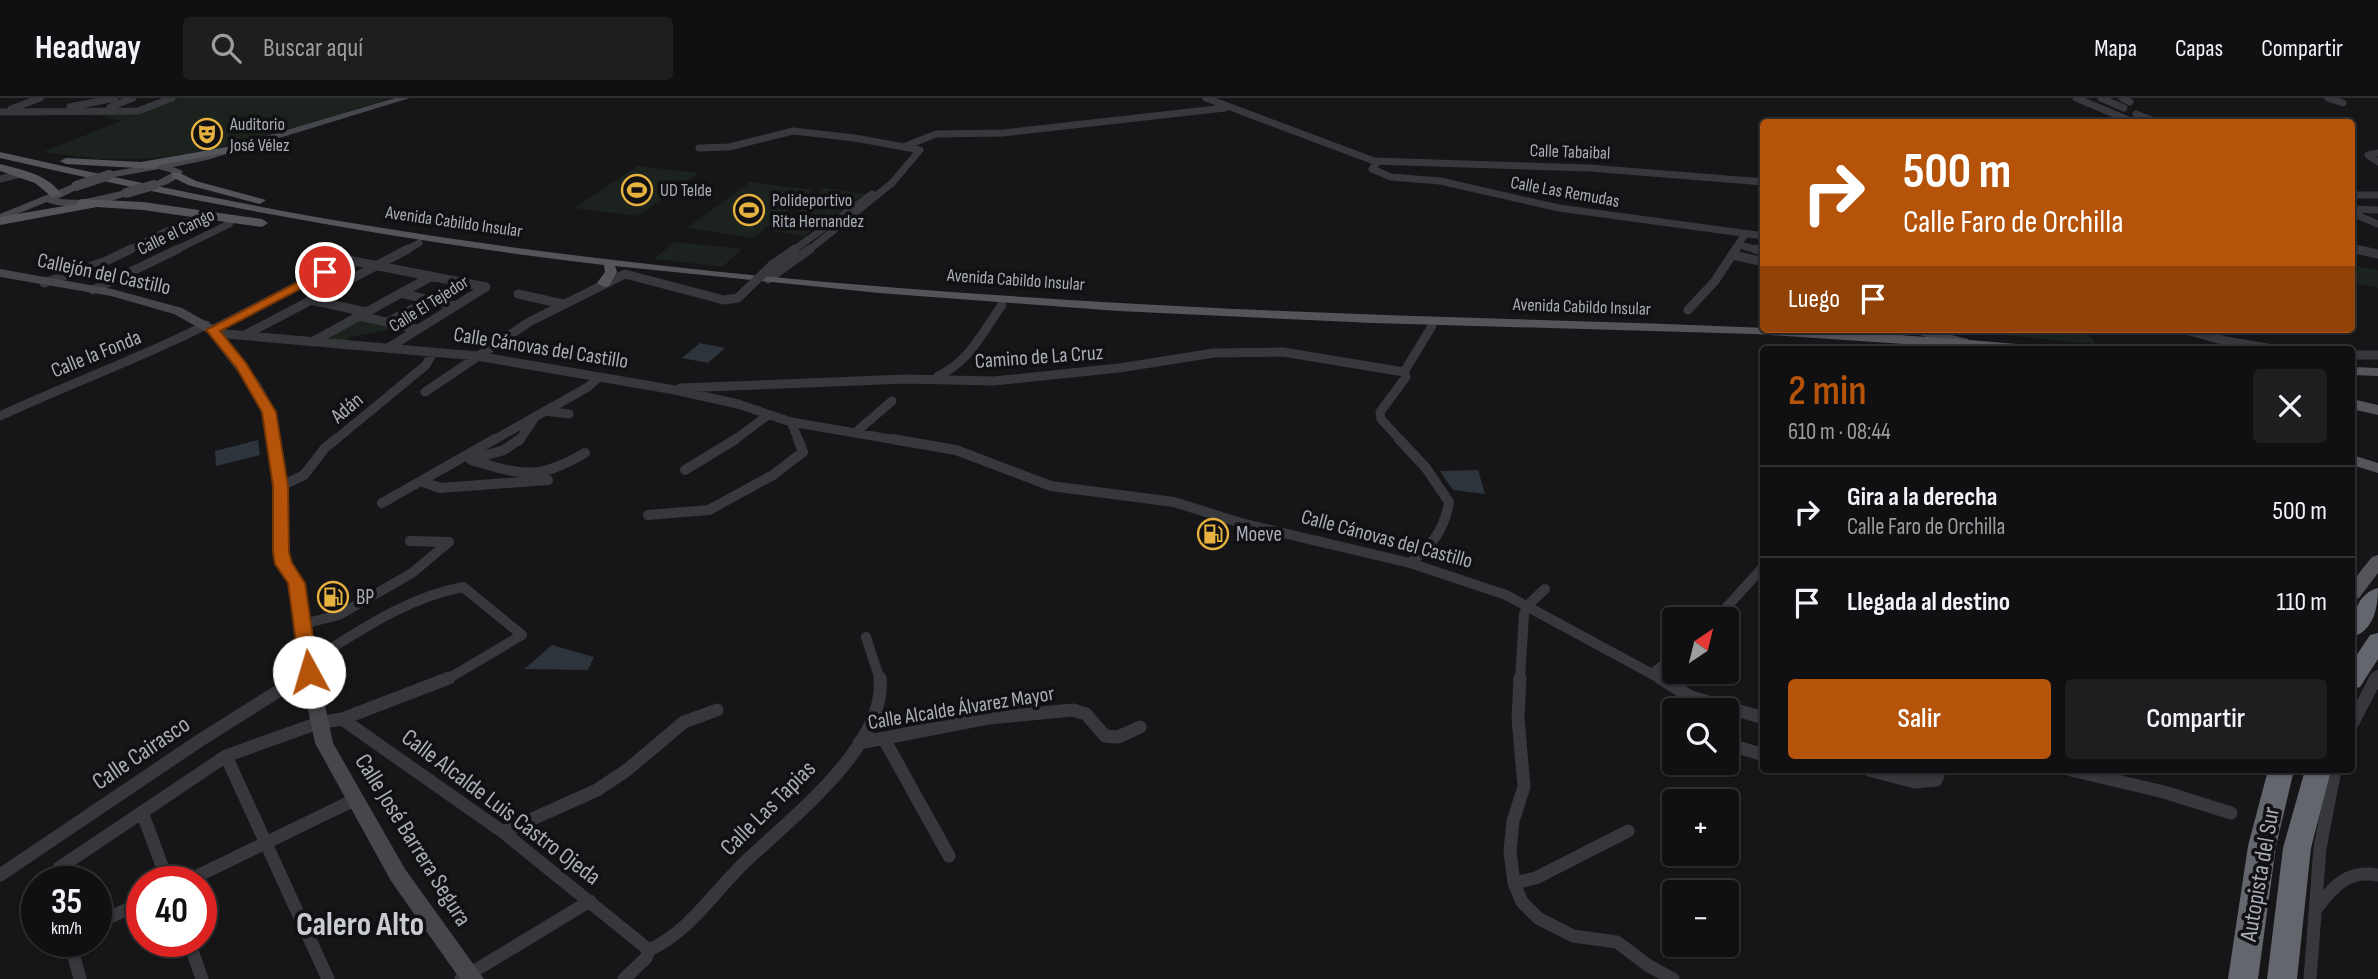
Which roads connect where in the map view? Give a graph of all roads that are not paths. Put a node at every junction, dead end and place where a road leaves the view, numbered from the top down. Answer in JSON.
{"nodes":[{"id":1,"x":40,"y":98,"type":"edge"},
{"id":2,"x":115,"y":98,"type":"edge"},
{"id":3,"x":133,"y":98,"type":"edge"},
{"id":4,"x":172,"y":98,"type":"edge"},
{"id":5,"x":405,"y":98,"type":"edge"},
{"id":6,"x":1206,"y":98,"type":"edge"},
{"id":7,"x":2076,"y":98,"type":"edge"},
{"id":8,"x":2101,"y":98,"type":"edge"},
{"id":9,"x":2122,"y":98,"type":"edge"},
{"id":10,"x":2328,"y":98,"type":"edge"},
{"id":11,"x":2130,"y":102,"type":"dead end"},
{"id":12,"x":2343,"y":103,"type":"dead end"},
{"id":13,"x":1228,"y":107,"type":"junction"},
{"id":14,"x":2124,"y":108,"type":"dead end"},
{"id":15,"x":58,"y":111,"type":"junction"},
{"id":16,"x":1,"y":112,"type":"edge"},
{"id":17,"x":97,"y":113,"type":"junction"},
{"id":18,"x":2136,"y":114,"type":"dead end"},
{"id":19,"x":2126,"y":119,"type":"edge"},
{"id":20,"x":2149,"y":119,"type":"edge"},
{"id":21,"x":255,"y":143,"type":"junction"},
{"id":22,"x":903,"y":147,"type":"junction"},
{"id":23,"x":237,"y":148,"type":"junction"},
{"id":24,"x":699,"y":148,"type":"dead end"},
{"id":25,"x":0,"y":154,"type":"edge"},
{"id":26,"x":211,"y":161,"type":"junction"},
{"id":27,"x":0,"y":162,"type":"edge"},
{"id":28,"x":1374,"y":162,"type":"junction"},
{"id":29,"x":120,"y":166,"type":"junction"},
{"id":30,"x":157,"y":166,"type":"junction"},
{"id":31,"x":0,"y":167,"type":"edge"},
{"id":32,"x":20,"y":174,"type":"junction"},
{"id":33,"x":177,"y":175,"type":"junction"},
{"id":34,"x":898,"y":176,"type":"junction"},
{"id":35,"x":0,"y":179,"type":"edge"},
{"id":36,"x":1760,"y":182,"type":"edge"},
{"id":37,"x":43,"y":183,"type":"junction"},
{"id":38,"x":203,"y":185,"type":"junction"},
{"id":39,"x":56,"y":195,"type":"junction"},
{"id":40,"x":2355,"y":195,"type":"edge"},
{"id":41,"x":2378,"y":195,"type":"edge"},
{"id":42,"x":122,"y":199,"type":"junction"},
{"id":43,"x":79,"y":203,"type":"junction"},
{"id":44,"x":2378,"y":210,"type":"edge"},
{"id":45,"x":2355,"y":211,"type":"edge"},
{"id":46,"x":2355,"y":212,"type":"edge"},
{"id":47,"x":216,"y":216,"type":"junction"},
{"id":48,"x":2,"y":219,"type":"edge"},
{"id":49,"x":233,"y":219,"type":"junction"},
{"id":50,"x":2378,"y":224,"type":"edge"},
{"id":51,"x":369,"y":230,"type":"junction"},
{"id":52,"x":352,"y":233,"type":"junction"},
{"id":53,"x":1745,"y":234,"type":"junction"},
{"id":54,"x":1760,"y":236,"type":"edge"},
{"id":55,"x":419,"y":243,"type":"junction"},
{"id":56,"x":1739,"y":245,"type":"junction"},
{"id":57,"x":2355,"y":249,"type":"edge"},
{"id":58,"x":1760,"y":250,"type":"edge"},
{"id":59,"x":2378,"y":254,"type":"edge"},
{"id":60,"x":1733,"y":255,"type":"junction"},
{"id":61,"x":1760,"y":261,"type":"edge"},
{"id":62,"x":377,"y":265,"type":"junction"},
{"id":63,"x":609,"y":267,"type":"junction"},
{"id":64,"x":0,"y":273,"type":"edge"},
{"id":65,"x":625,"y":274,"type":"junction"},
{"id":66,"x":432,"y":276,"type":"junction"},
{"id":67,"x":658,"y":277,"type":"junction"},
{"id":68,"x":768,"y":279,"type":"junction"},
{"id":69,"x":44,"y":283,"type":"junction"},
{"id":70,"x":604,"y":283,"type":"junction"},
{"id":71,"x":93,"y":290,"type":"junction"},
{"id":72,"x":401,"y":293,"type":"junction"},
{"id":73,"x":518,"y":294,"type":"dead end"},
{"id":74,"x":311,"y":300,"type":"junction"},
{"id":75,"x":429,"y":300,"type":"junction"},
{"id":76,"x":563,"y":304,"type":"junction"},
{"id":77,"x":1002,"y":305,"type":"junction"},
{"id":78,"x":455,"y":306,"type":"junction"},
{"id":79,"x":1688,"y":310,"type":"dead end"},
{"id":80,"x":363,"y":314,"type":"junction"},
{"id":81,"x":388,"y":322,"type":"junction"},
{"id":82,"x":1432,"y":326,"type":"junction"},
{"id":83,"x":415,"y":328,"type":"junction"},
{"id":84,"x":211,"y":329,"type":"junction"},
{"id":85,"x":1760,"y":329,"type":"edge"},
{"id":86,"x":1881,"y":333,"type":"edge"},
{"id":87,"x":1923,"y":333,"type":"edge"},
{"id":88,"x":2197,"y":333,"type":"edge"},
{"id":89,"x":245,"y":335,"type":"junction"},
{"id":90,"x":310,"y":343,"type":"junction"},
{"id":91,"x":1966,"y":346,"type":"edge"},
{"id":92,"x":2255,"y":346,"type":"edge"},
{"id":93,"x":388,"y":348,"type":"junction"},
{"id":94,"x":433,"y":352,"type":"junction"},
{"id":95,"x":2355,"y":355,"type":"edge"},
{"id":96,"x":2378,"y":355,"type":"edge"},
{"id":97,"x":477,"y":356,"type":"junction"},
{"id":98,"x":2355,"y":371,"type":"edge"},
{"id":99,"x":1404,"y":372,"type":"junction"},
{"id":100,"x":2378,"y":372,"type":"edge"},
{"id":101,"x":597,"y":379,"type":"junction"},
{"id":102,"x":930,"y":379,"type":"junction"},
{"id":103,"x":675,"y":390,"type":"junction"},
{"id":104,"x":425,"y":392,"type":"dead end"},
{"id":105,"x":892,"y":401,"type":"dead end"},
{"id":106,"x":2355,"y":405,"type":"edge"},
{"id":107,"x":2355,"y":412,"type":"edge"},
{"id":108,"x":540,"y":413,"type":"junction"},
{"id":109,"x":569,"y":414,"type":"dead end"},
{"id":110,"x":2377,"y":414,"type":"edge"},
{"id":111,"x":768,"y":415,"type":"junction"},
{"id":112,"x":0,"y":416,"type":"edge"},
{"id":113,"x":791,"y":422,"type":"junction"},
{"id":114,"x":856,"y":432,"type":"junction"},
{"id":115,"x":585,"y":453,"type":"dead end"},
{"id":116,"x":466,"y":458,"type":"junction"},
{"id":117,"x":2355,"y":461,"type":"edge"},
{"id":118,"x":2378,"y":467,"type":"edge"},
{"id":119,"x":685,"y":470,"type":"dead end"},
{"id":120,"x":548,"y":480,"type":"dead end"},
{"id":121,"x":423,"y":482,"type":"junction"},
{"id":122,"x":281,"y":486,"type":"junction"},
{"id":123,"x":382,"y":503,"type":"dead end"},
{"id":124,"x":648,"y":515,"type":"dead end"},
{"id":125,"x":410,"y":541,"type":"dead end"},
{"id":126,"x":2378,"y":561,"type":"edge"},
{"id":127,"x":1410,"y":564,"type":"junction"},
{"id":128,"x":1760,"y":570,"type":"edge"},
{"id":129,"x":1545,"y":589,"type":"dead end"},
{"id":130,"x":2355,"y":590,"type":"edge"},
{"id":131,"x":2378,"y":595,"type":"edge"},
{"id":132,"x":1528,"y":605,"type":"junction"},
{"id":133,"x":1727,"y":607,"type":"edge"},
{"id":134,"x":303,"y":624,"type":"junction"},
{"id":135,"x":2355,"y":625,"type":"edge"},
{"id":136,"x":866,"y":637,"type":"dead end"},
{"id":137,"x":2378,"y":640,"type":"edge"},
{"id":138,"x":1662,"y":665,"type":"edge"},
{"id":139,"x":309,"y":667,"type":"junction"},
{"id":140,"x":1652,"y":674,"type":"junction"},
{"id":141,"x":2378,"y":675,"type":"edge"},
{"id":142,"x":2355,"y":676,"type":"edge"},
{"id":143,"x":1682,"y":698,"type":"edge"},
{"id":144,"x":717,"y":710,"type":"dead end"},
{"id":145,"x":1739,"y":713,"type":"edge"},
{"id":146,"x":1760,"y":717,"type":"edge"},
{"id":147,"x":2355,"y":718,"type":"edge"},
{"id":148,"x":342,"y":719,"type":"junction"},
{"id":149,"x":318,"y":723,"type":"junction"},
{"id":150,"x":1140,"y":727,"type":"dead end"},
{"id":151,"x":884,"y":739,"type":"junction"},
{"id":152,"x":859,"y":743,"type":"junction"},
{"id":153,"x":1739,"y":748,"type":"edge"},
{"id":154,"x":1760,"y":754,"type":"edge"},
{"id":155,"x":226,"y":756,"type":"junction"},
{"id":156,"x":1881,"y":773,"type":"edge"},
{"id":157,"x":1939,"y":773,"type":"edge"},
{"id":158,"x":2084,"y":773,"type":"edge"},
{"id":159,"x":2317,"y":773,"type":"edge"},
{"id":160,"x":2334,"y":773,"type":"edge"},
{"id":161,"x":2275,"y":778,"type":"edge"},
{"id":162,"x":354,"y":800,"type":"junction"},
{"id":163,"x":142,"y":812,"type":"junction"},
{"id":164,"x":2231,"y":813,"type":"dead end"},
{"id":165,"x":1628,"y":831,"type":"dead end"},
{"id":166,"x":503,"y":832,"type":"junction"},
{"id":167,"x":264,"y":844,"type":"junction"},
{"id":168,"x":949,"y":856,"type":"dead end"},
{"id":169,"x":62,"y":866,"type":"edge"},
{"id":170,"x":162,"y":866,"type":"edge"},
{"id":171,"x":217,"y":867,"type":"edge"},
{"id":172,"x":2375,"y":874,"type":"edge"},
{"id":173,"x":0,"y":875,"type":"edge"},
{"id":174,"x":1514,"y":883,"type":"junction"},
{"id":175,"x":590,"y":901,"type":"junction"},
{"id":176,"x":2317,"y":908,"type":"junction"},
{"id":177,"x":649,"y":950,"type":"junction"},
{"id":178,"x":74,"y":957,"type":"edge"},
{"id":179,"x":194,"y":957,"type":"edge"},
{"id":180,"x":468,"y":977,"type":"edge"},
{"id":181,"x":79,"y":979,"type":"edge"},
{"id":182,"x":202,"y":979,"type":"edge"},
{"id":183,"x":328,"y":979,"type":"edge"},
{"id":184,"x":624,"y":979,"type":"edge"},
{"id":185,"x":1673,"y":979,"type":"edge"},
{"id":186,"x":2243,"y":979,"type":"edge"},
{"id":187,"x":2282,"y":979,"type":"edge"},
{"id":188,"x":2310,"y":979,"type":"edge"}],
"edges":[{"from":1,"to":16,"type":"street"},
{"from":2,"to":15,"type":"street"},
{"from":3,"to":17,"type":"street"},
{"from":4,"to":17,"type":"street"},
{"from":5,"to":21,"type":"street"},
{"from":6,"to":13,"type":"street"},
{"from":7,"to":19,"type":"street"},
{"from":8,"to":14,"type":"street"},
{"from":9,"to":11,"type":"street"},
{"from":10,"to":12,"type":"street"},
{"from":13,"to":22,"type":"street"},
{"from":13,"to":28,"type":"street"},
{"from":15,"to":16,"type":"street"},
{"from":15,"to":17,"type":"street"},
{"from":18,"to":20,"type":"street"},
{"from":21,"to":23,"type":"street"},
{"from":21,"to":26,"type":"street"},
{"from":22,"to":24,"type":"street"},
{"from":22,"to":34,"type":"street"},
{"from":23,"to":29,"type":"main road"},
{"from":23,"to":30,"type":"street"},
{"from":25,"to":29,"type":"main road"},
{"from":25,"to":51,"type":"main road","name":"Avenida Cabildo Insular"},
{"from":26,"to":33,"type":"street"},
{"from":26,"to":38,"type":"main road"},
{"from":27,"to":52,"type":"main road","name":"Avenida Cabildo Insular"},
{"from":28,"to":36,"type":"street","name":"Calle Tabaibal"},
{"from":28,"to":53,"type":"street","name":"Calle Las Remudas"},
{"from":29,"to":30,"type":"main road"},
{"from":30,"to":33,"type":"street"},
{"from":30,"to":39,"type":"street","bridge":true},
{"from":31,"to":32,"type":"main road"},
{"from":32,"to":35,"type":"street"},
{"from":32,"to":37,"type":"main road"},
{"from":33,"to":38,"type":"main road"},
{"from":33,"to":42,"type":"street","bridge":true},
{"from":34,"to":67,"type":"street","bridge":true},
{"from":34,"to":68,"type":"street"},
{"from":37,"to":39,"type":"main road"},
{"from":37,"to":48,"type":"main road"},
{"from":38,"to":51,"type":"main road"},
{"from":39,"to":43,"type":"street"},
{"from":39,"to":48,"type":"street"},
{"from":40,"to":41,"type":"street"},
{"from":42,"to":43,"type":"main road"},
{"from":42,"to":47,"type":"main road"},
{"from":42,"to":48,"type":"main road"},
{"from":43,"to":48,"type":"street"},
{"from":44,"to":45,"type":"street"},
{"from":46,"to":50,"type":"street"},
{"from":47,"to":49,"type":"main road"},
{"from":47,"to":69,"type":"street"},
{"from":49,"to":52,"type":"main road"},
{"from":49,"to":71,"type":"street","name":"Calle el Cango"},
{"from":51,"to":68,"type":"main road","name":"Avenida Cabildo Insular"},
{"from":52,"to":55,"type":"main road","name":"Avenida Cabildo Insular"},
{"from":53,"to":54,"type":"street","name":"Calle Las Remudas"},
{"from":53,"to":56,"type":"street"},
{"from":55,"to":62,"type":"street"},
{"from":55,"to":63,"type":"main road","name":"Avenida Cabildo Insular"},
{"from":56,"to":58,"type":"street"},
{"from":56,"to":60,"type":"street"},
{"from":57,"to":59,"type":"street"},
{"from":60,"to":61,"type":"street"},
{"from":60,"to":79,"type":"street"},
{"from":62,"to":66,"type":"street"},
{"from":62,"to":74,"type":"street"},
{"from":62,"to":84,"type":"street","name":"Calle la Fonda"},
{"from":63,"to":65,"type":"main road"},
{"from":63,"to":67,"type":"main road","name":"Avenida Cabildo Insular"},
{"from":63,"to":70,"type":"main road"},
{"from":64,"to":69,"type":"street","name":"Callejón del Castillo"},
{"from":65,"to":67,"type":"street"},
{"from":65,"to":70,"type":"street"},
{"from":66,"to":72,"type":"street"},
{"from":66,"to":78,"type":"street","name":"Calle El Tejedor"},
{"from":67,"to":77,"type":"main road","name":"Avenida Cabildo Insular"},
{"from":68,"to":85,"type":"main road","name":"Avenida Cabildo Insular"},
{"from":69,"to":71,"type":"street","name":"Callejón del Castillo"},
{"from":70,"to":76,"type":"street"},
{"from":71,"to":84,"type":"street","name":"Callejón del Castillo"},
{"from":72,"to":75,"type":"street"},
{"from":72,"to":80,"type":"street"},
{"from":73,"to":76,"type":"street"},
{"from":74,"to":80,"type":"street"},
{"from":74,"to":89,"type":"street"},
{"from":75,"to":78,"type":"street"},
{"from":75,"to":81,"type":"street"},
{"from":76,"to":97,"type":"street"},
{"from":77,"to":82,"type":"main road","name":"Avenida Cabildo Insular"},
{"from":77,"to":102,"type":"street"},
{"from":78,"to":83,"type":"street","name":"Calle El Tejedor"},
{"from":80,"to":81,"type":"street"},
{"from":80,"to":90,"type":"street"},
{"from":81,"to":83,"type":"street"},
{"from":82,"to":91,"type":"main road","name":"Avenida Cabildo Insular"},
{"from":82,"to":99,"type":"street"},
{"from":83,"to":93,"type":"street","name":"Calle El Tejedor"},
{"from":84,"to":89,"type":"street","name":"Calle Cánovas del Castillo"},
{"from":84,"to":112,"type":"street","name":"Calle la Fonda"},
{"from":84,"to":122,"type":"street","name":"Callejón del Castillo"},
{"from":86,"to":91,"type":"main road","name":"Avenida Cabildo Insular"},
{"from":87,"to":91,"type":"street"},
{"from":88,"to":92,"type":"street"},
{"from":89,"to":90,"type":"street","name":"Calle Cánovas del Castillo"},
{"from":90,"to":93,"type":"street","name":"Calle Cánovas del Castillo"},
{"from":93,"to":94,"type":"street","name":"Calle Cánovas del Castillo"},
{"from":94,"to":97,"type":"street","name":"Calle Cánovas del Castillo"},
{"from":94,"to":122,"type":"street","name":"Adán"},
{"from":95,"to":96,"type":"street"},
{"from":97,"to":101,"type":"street","name":"Calle Cánovas del Castillo"},
{"from":97,"to":104,"type":"street"},
{"from":98,"to":100,"type":"main road"},
{"from":99,"to":102,"type":"street","name":"Camino de La Cruz"},
{"from":99,"to":127,"type":"street"},
{"from":101,"to":103,"type":"street","name":"Calle Cánovas del Castillo"},
{"from":101,"to":108,"type":"street"},
{"from":102,"to":103,"type":"street","name":"Camino de La Cruz"},
{"from":103,"to":111,"type":"street","name":"Calle Cánovas del Castillo"},
{"from":105,"to":114,"type":"street"},
{"from":106,"to":110,"type":"main road"},
{"from":107,"to":110,"type":"main road"},
{"from":108,"to":109,"type":"street"},
{"from":108,"to":116,"type":"street"},
{"from":108,"to":116,"type":"street"},
{"from":111,"to":113,"type":"street","name":"Calle Cánovas del Castillo"},
{"from":111,"to":119,"type":"street"},
{"from":113,"to":114,"type":"street","name":"Calle Cánovas del Castillo"},
{"from":113,"to":124,"type":"street"},
{"from":114,"to":127,"type":"street","name":"Calle Cánovas del Castillo"},
{"from":115,"to":116,"type":"street"},
{"from":116,"to":121,"type":"street"},
{"from":117,"to":118,"type":"main road"},
{"from":120,"to":121,"type":"street"},
{"from":121,"to":123,"type":"street"},
{"from":122,"to":134,"type":"street","name":"Callejón del Castillo"},
{"from":125,"to":134,"type":"street"},
{"from":126,"to":130,"type":"main road"},
{"from":127,"to":132,"type":"street","name":"Calle Cánovas del Castillo"},
{"from":128,"to":133,"type":"street"},
{"from":129,"to":132,"type":"street"},
{"from":131,"to":135,"type":"highway"},
{"from":132,"to":140,"type":"street","name":"Calle Cánovas del Castillo"},
{"from":132,"to":174,"type":"street"},
{"from":134,"to":139,"type":"street","name":"Callejón del Castillo"},
{"from":136,"to":152,"type":"street","name":"Calle Las Tapias"},
{"from":137,"to":142,"type":"highway"},
{"from":138,"to":140,"type":"street"},
{"from":139,"to":148,"type":"street"},
{"from":139,"to":149,"type":"street","name":"Callejón del Castillo"},
{"from":139,"to":173,"type":"street","name":"Calle Cairasco"},
{"from":140,"to":143,"type":"street","name":"Calle Cánovas del Castillo"},
{"from":141,"to":147,"type":"street"},
{"from":144,"to":166,"type":"street"},
{"from":145,"to":146,"type":"street","name":"Calle Cánovas del Castillo"},
{"from":148,"to":149,"type":"street"},
{"from":148,"to":166,"type":"street","name":"Calle Alcalde Luis Castro Ojeda"},
{"from":149,"to":155,"type":"street"},
{"from":149,"to":162,"type":"street","name":"Calle José Barrera Segura"},
{"from":150,"to":151,"type":"street","name":"Calle Alcalde Álvarez Mayor"},
{"from":151,"to":152,"type":"street","name":"Calle Alcalde Álvarez Mayor"},
{"from":151,"to":168,"type":"street"},
{"from":152,"to":177,"type":"street","name":"Calle Las Tapias"},
{"from":153,"to":154,"type":"street"},
{"from":155,"to":163,"type":"street"},
{"from":155,"to":167,"type":"street"},
{"from":156,"to":157,"type":"street"},
{"from":158,"to":164,"type":"street"},
{"from":159,"to":187,"type":"highway","name":"Autopista del Sur"},
{"from":160,"to":176,"type":"street"},
{"from":161,"to":186,"type":"highway","name":"Autopista del Sur"},
{"from":162,"to":167,"type":"street"},
{"from":162,"to":180,"type":"street","name":"Calle José Barrera Segura"},
{"from":163,"to":169,"type":"street"},
{"from":163,"to":170,"type":"street"},
{"from":165,"to":174,"type":"street"},
{"from":166,"to":175,"type":"street","name":"Calle Alcalde Luis Castro Ojeda"},
{"from":167,"to":171,"type":"street"},
{"from":167,"to":183,"type":"street"},
{"from":172,"to":176,"type":"street"},
{"from":174,"to":185,"type":"street"},
{"from":175,"to":177,"type":"street","name":"Calle Alcalde Luis Castro Ojeda"},
{"from":175,"to":180,"type":"street"},
{"from":176,"to":188,"type":"street"},
{"from":177,"to":184,"type":"street","name":"Calle Las Tapias"},
{"from":178,"to":181,"type":"street"},
{"from":179,"to":182,"type":"street"}]}
